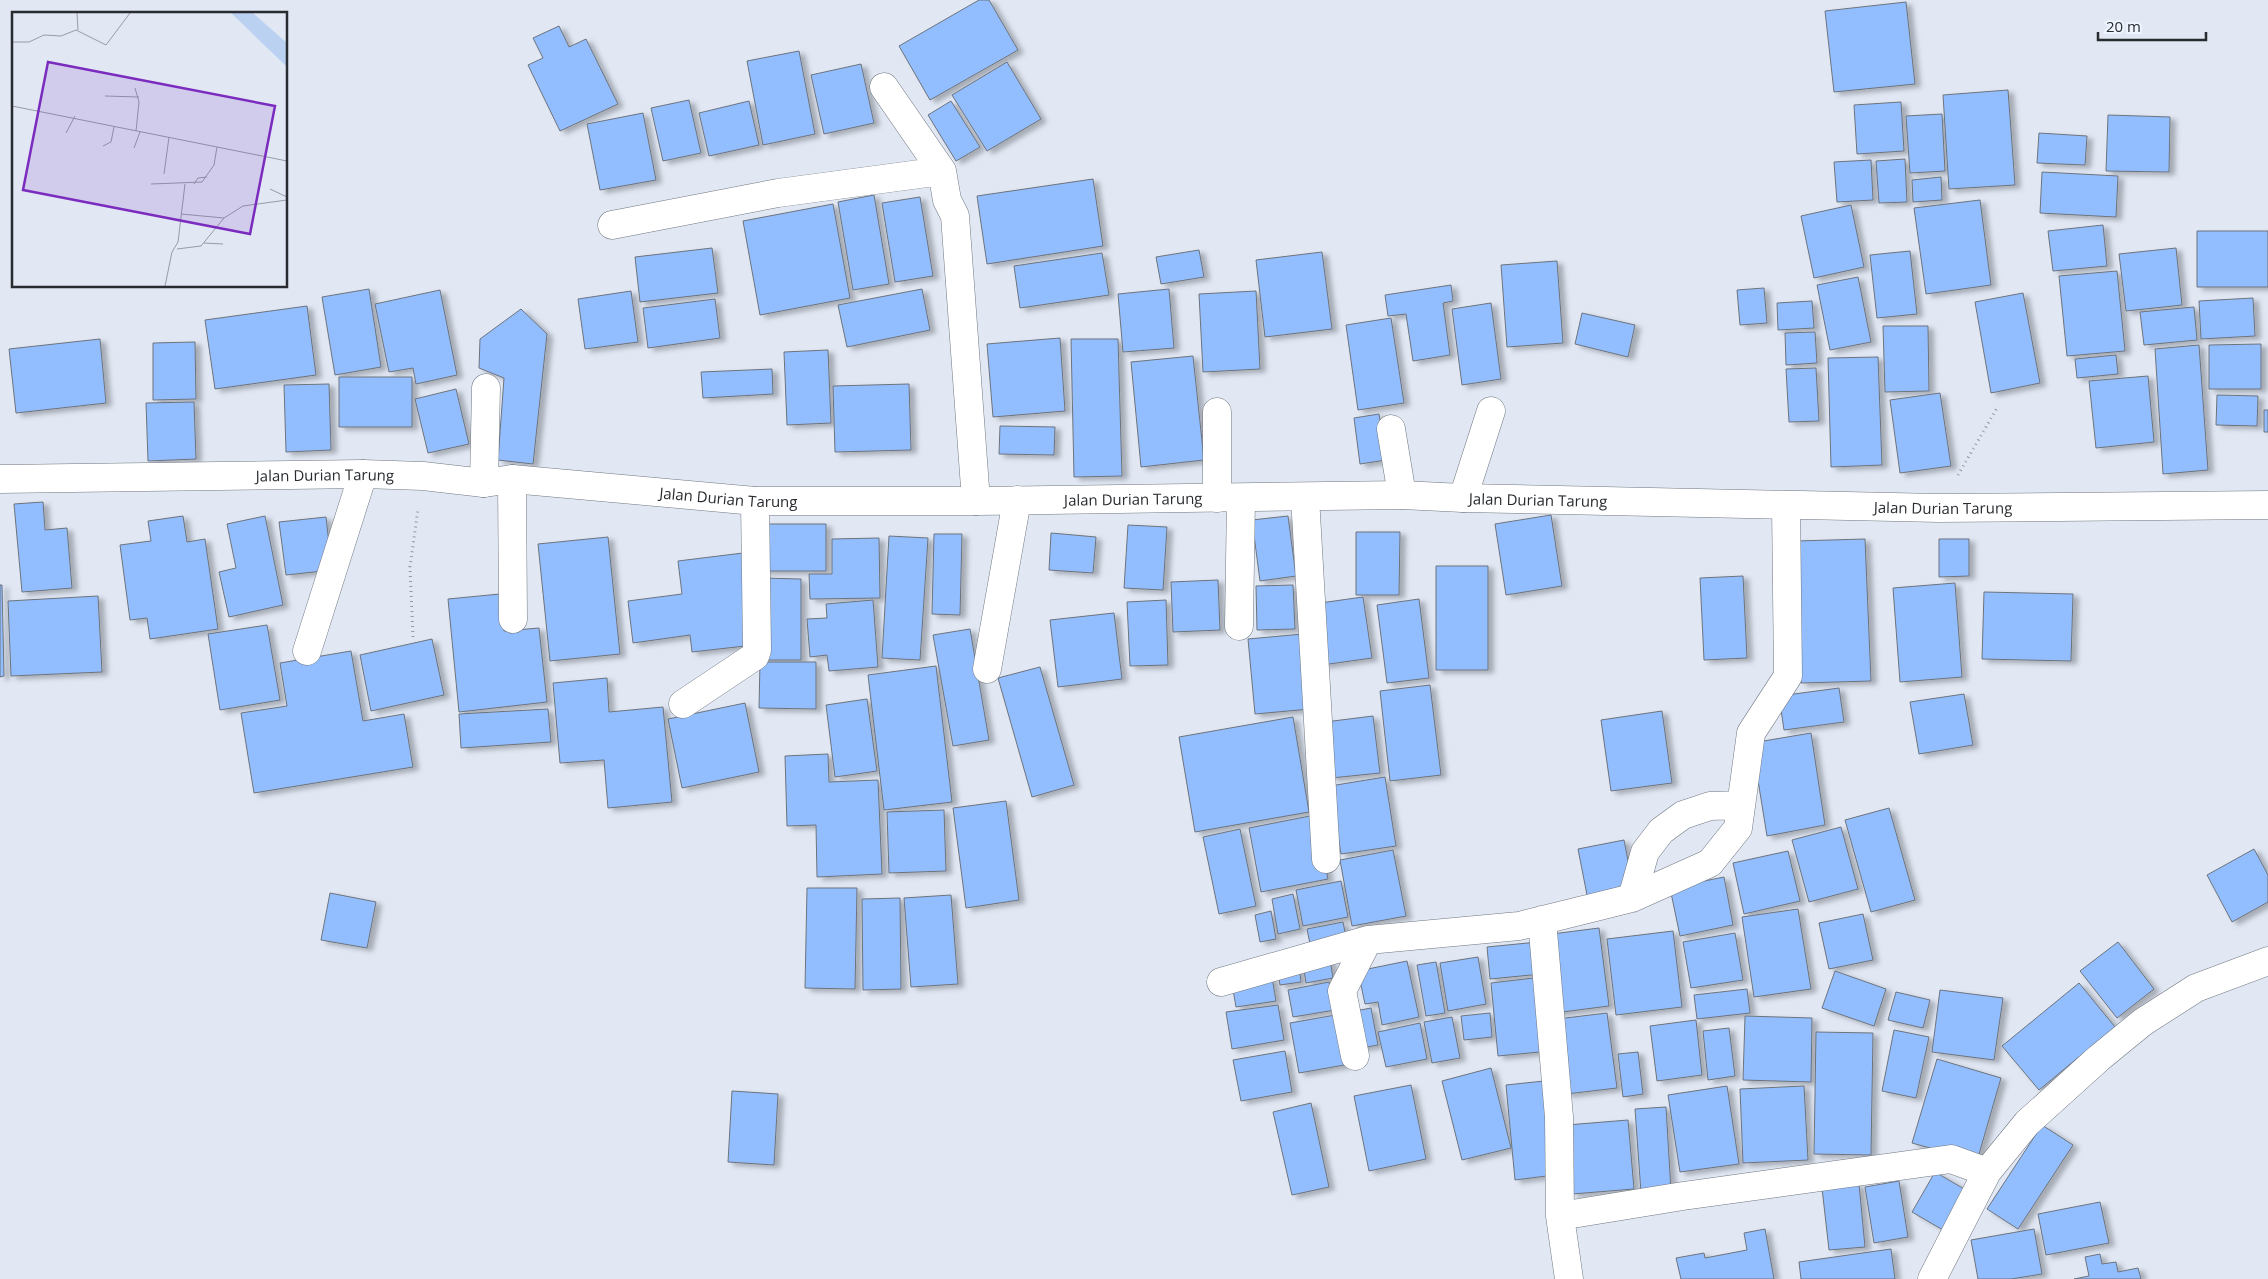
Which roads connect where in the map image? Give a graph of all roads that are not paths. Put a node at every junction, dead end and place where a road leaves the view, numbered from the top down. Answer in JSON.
{"nodes":[{"id":1,"x":884,"y":87,"type":"dead end"},
{"id":2,"x":942,"y":171,"type":"junction"},
{"id":3,"x":612,"y":225,"type":"dead end"},
{"id":4,"x":486,"y":388,"type":"dead end"},
{"id":5,"x":1491,"y":411,"type":"dead end"},
{"id":6,"x":1217,"y":412,"type":"dead end"},
{"id":7,"x":1391,"y":429,"type":"dead end"},
{"id":8,"x":363,"y":474,"type":"junction"},
{"id":9,"x":0,"y":479,"type":"edge"},
{"id":10,"x":512,"y":479,"type":"junction"},
{"id":11,"x":484,"y":483,"type":"junction"},
{"id":12,"x":1402,"y":495,"type":"junction"},
{"id":13,"x":1305,"y":497,"type":"junction"},
{"id":14,"x":1229,"y":498,"type":"junction"},
{"id":15,"x":1463,"y":498,"type":"junction"},
{"id":16,"x":1017,"y":500,"type":"junction"},
{"id":17,"x":976,"y":501,"type":"junction"},
{"id":18,"x":755,"y":502,"type":"junction"},
{"id":19,"x":1786,"y":505,"type":"junction"},
{"id":20,"x":2268,"y":505,"type":"edge"},
{"id":21,"x":513,"y":619,"type":"dead end"},
{"id":22,"x":1239,"y":626,"type":"dead end"},
{"id":23,"x":307,"y":651,"type":"dead end"},
{"id":24,"x":987,"y":669,"type":"dead end"},
{"id":25,"x":683,"y":704,"type":"dead end"},
{"id":26,"x":1741,"y":805,"type":"junction"},
{"id":27,"x":1326,"y":859,"type":"dead end"},
{"id":28,"x":1632,"y":898,"type":"junction"},
{"id":29,"x":1542,"y":920,"type":"junction"},
{"id":30,"x":1368,"y":940,"type":"junction"},
{"id":31,"x":2268,"y":961,"type":"edge"},
{"id":32,"x":1221,"y":982,"type":"dead end"},
{"id":33,"x":1355,"y":1056,"type":"dead end"},
{"id":34,"x":1987,"y":1172,"type":"junction"},
{"id":35,"x":1560,"y":1216,"type":"junction"},
{"id":36,"x":1569,"y":1279,"type":"edge"},
{"id":37,"x":1932,"y":1279,"type":"edge"}],
"edges":[{"from":1,"to":2,"type":"street"},
{"from":2,"to":3,"type":"street"},
{"from":2,"to":17,"type":"street"},
{"from":4,"to":11,"type":"street"},
{"from":5,"to":15,"type":"street"},
{"from":6,"to":14,"type":"street"},
{"from":7,"to":12,"type":"street"},
{"from":8,"to":9,"type":"street","name":"Jalan Durian Tarung"},
{"from":8,"to":11,"type":"street","name":"Jalan Durian Tarung"},
{"from":8,"to":23,"type":"street"},
{"from":10,"to":11,"type":"street","name":"Jalan Durian Tarung"},
{"from":10,"to":18,"type":"street","name":"Jalan Durian Tarung"},
{"from":10,"to":21,"type":"street"},
{"from":12,"to":13,"type":"street","name":"Jalan Durian Tarung"},
{"from":12,"to":15,"type":"street","name":"Jalan Durian Tarung"},
{"from":13,"to":14,"type":"street","name":"Jalan Durian Tarung"},
{"from":13,"to":27,"type":"street"},
{"from":14,"to":16,"type":"street","name":"Jalan Durian Tarung"},
{"from":14,"to":22,"type":"street"},
{"from":15,"to":19,"type":"street","name":"Jalan Durian Tarung"},
{"from":16,"to":17,"type":"street","name":"Jalan Durian Tarung"},
{"from":16,"to":24,"type":"street"},
{"from":17,"to":18,"type":"street","name":"Jalan Durian Tarung"},
{"from":18,"to":25,"type":"street"},
{"from":19,"to":20,"type":"street","name":"Jalan Durian Tarung"},
{"from":19,"to":26,"type":"street"},
{"from":26,"to":28,"type":"street"},
{"from":26,"to":28,"type":"street"},
{"from":28,"to":29,"type":"street"},
{"from":29,"to":30,"type":"street"},
{"from":29,"to":35,"type":"street"},
{"from":30,"to":32,"type":"street"},
{"from":30,"to":33,"type":"street"},
{"from":31,"to":34,"type":"street"},
{"from":34,"to":35,"type":"street"},
{"from":34,"to":37,"type":"street"},
{"from":35,"to":36,"type":"street"}]}
